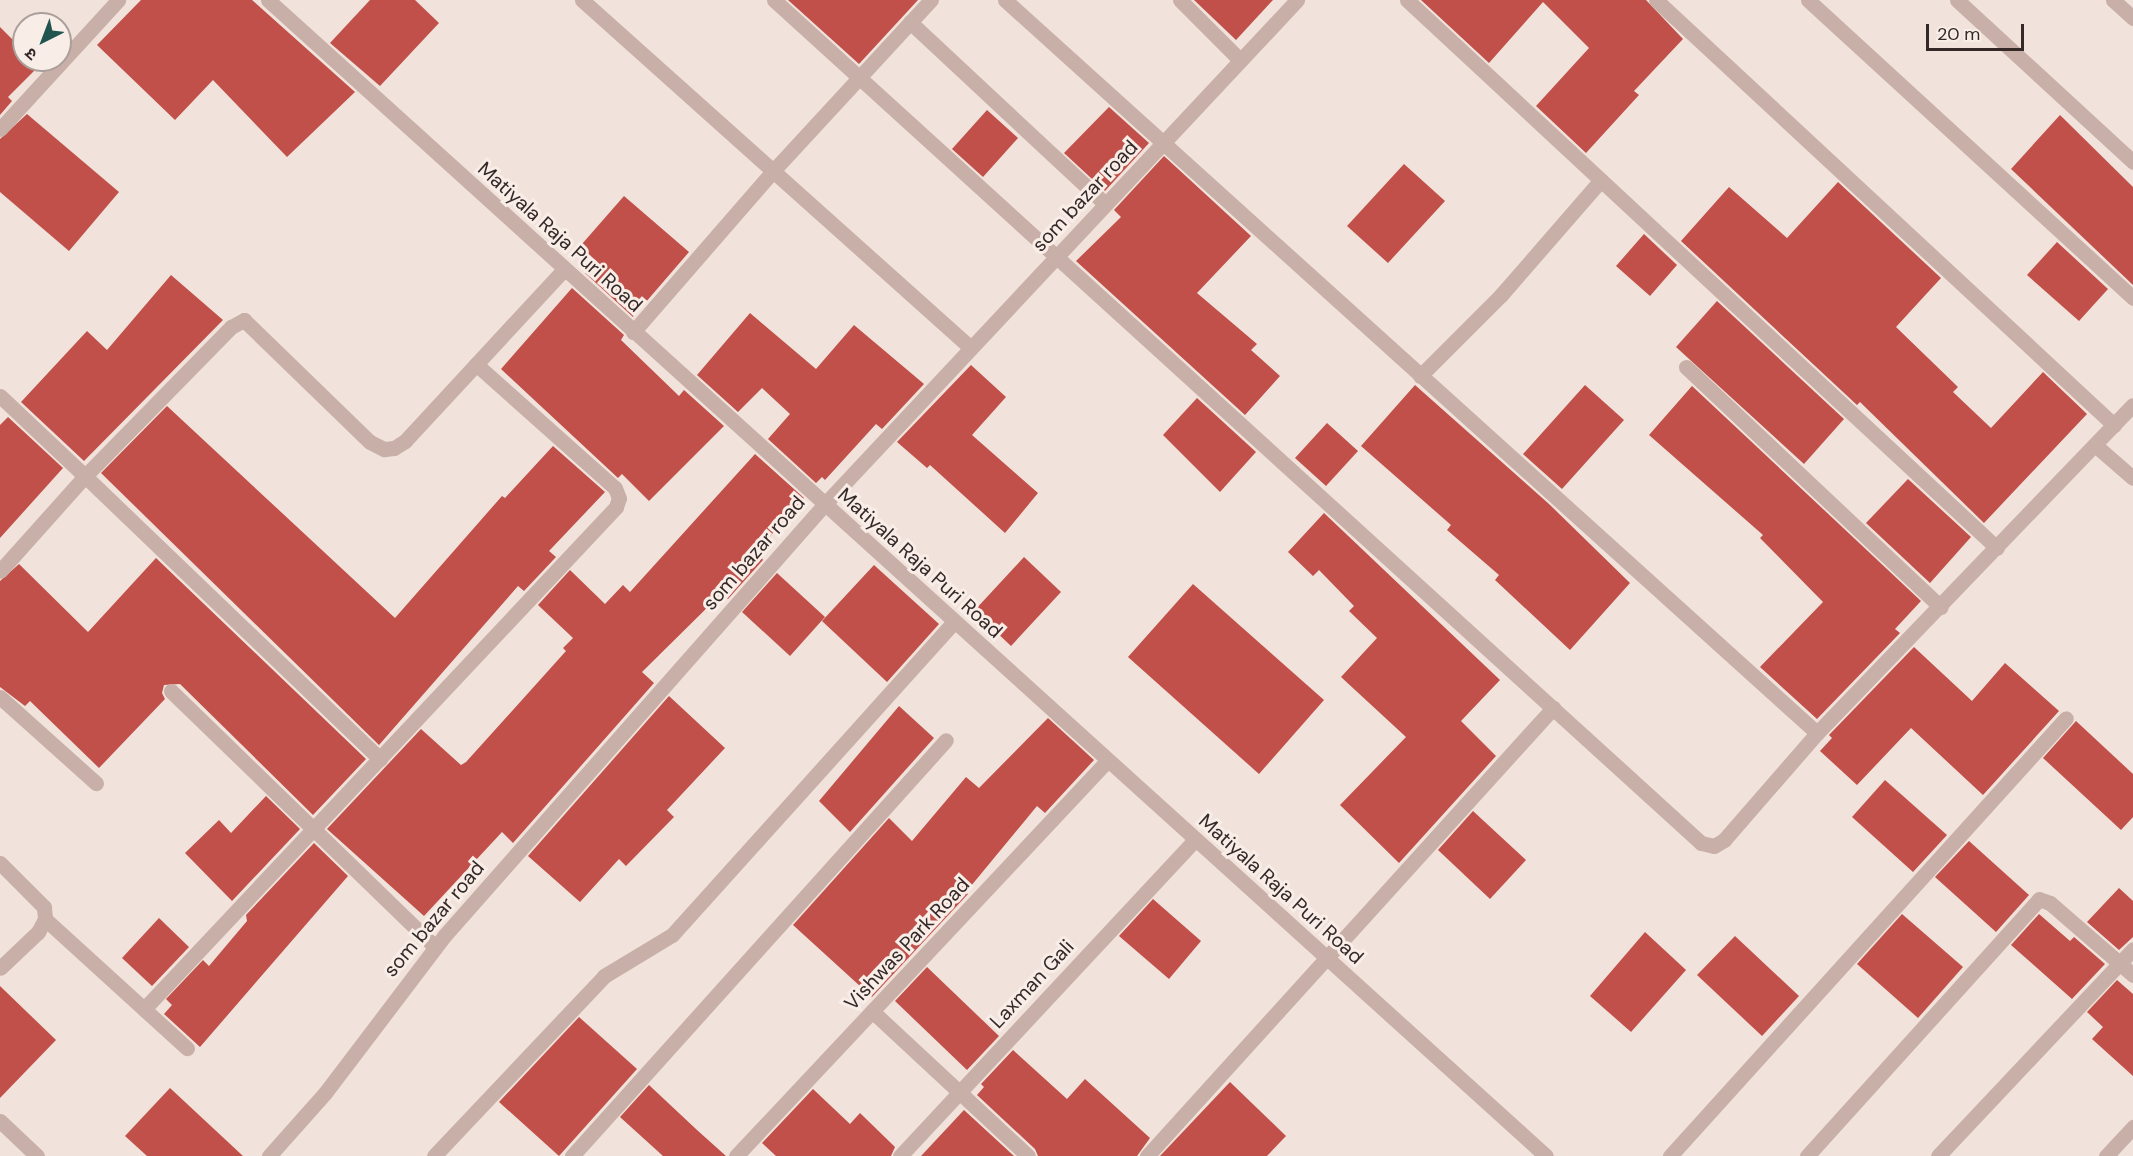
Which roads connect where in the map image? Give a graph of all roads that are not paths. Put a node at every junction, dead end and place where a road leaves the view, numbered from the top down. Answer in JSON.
{"nodes":[{"id":1,"x":118,"y":0,"type":"edge"},
{"id":2,"x":268,"y":0,"type":"edge"},
{"id":3,"x":582,"y":0,"type":"edge"},
{"id":4,"x":774,"y":0,"type":"edge"},
{"id":5,"x":931,"y":0,"type":"edge"},
{"id":6,"x":1005,"y":0,"type":"edge"},
{"id":7,"x":1180,"y":0,"type":"edge"},
{"id":8,"x":1297,"y":0,"type":"edge"},
{"id":9,"x":1407,"y":0,"type":"edge"},
{"id":10,"x":1656,"y":0,"type":"edge"},
{"id":11,"x":1808,"y":0,"type":"edge"},
{"id":12,"x":1957,"y":0,"type":"edge"},
{"id":13,"x":2113,"y":0,"type":"edge"},
{"id":14,"x":2133,"y":18,"type":"edge"},
{"id":15,"x":910,"y":22,"type":"junction"},
{"id":16,"x":1240,"y":60,"type":"junction"},
{"id":17,"x":858,"y":76,"type":"junction"},
{"id":18,"x":0,"y":129,"type":"edge"},
{"id":19,"x":1162,"y":144,"type":"junction"},
{"id":20,"x":2133,"y":162,"type":"edge"},
{"id":21,"x":773,"y":171,"type":"junction"},
{"id":22,"x":1601,"y":180,"type":"junction"},
{"id":23,"x":1104,"y":204,"type":"junction"},
{"id":24,"x":1056,"y":258,"type":"junction"},
{"id":25,"x":564,"y":269,"type":"junction"},
{"id":26,"x":2133,"y":298,"type":"edge"},
{"id":27,"x":633,"y":332,"type":"junction"},
{"id":28,"x":971,"y":348,"type":"junction"},
{"id":29,"x":476,"y":364,"type":"junction"},
{"id":30,"x":1686,"y":368,"type":"dead end"},
{"id":31,"x":1420,"y":376,"type":"junction"},
{"id":32,"x":0,"y":396,"type":"edge"},
{"id":33,"x":2133,"y":405,"type":"edge"},
{"id":34,"x":2114,"y":424,"type":"junction"},
{"id":35,"x":2096,"y":445,"type":"junction"},
{"id":36,"x":85,"y":476,"type":"junction"},
{"id":37,"x":2133,"y":478,"type":"edge"},
{"id":38,"x":824,"y":505,"type":"junction"},
{"id":39,"x":1997,"y":548,"type":"junction"},
{"id":40,"x":0,"y":571,"type":"edge"},
{"id":41,"x":1941,"y":607,"type":"junction"},
{"id":42,"x":954,"y":622,"type":"junction"},
{"id":43,"x":171,"y":691,"type":"dead end"},
{"id":44,"x":0,"y":697,"type":"edge"},
{"id":45,"x":1553,"y":708,"type":"junction"},
{"id":46,"x":2066,"y":718,"type":"dead end"},
{"id":47,"x":1817,"y":733,"type":"junction"},
{"id":48,"x":946,"y":740,"type":"dead end"},
{"id":49,"x":380,"y":759,"type":"junction"},
{"id":50,"x":1107,"y":760,"type":"junction"},
{"id":51,"x":96,"y":783,"type":"dead end"},
{"id":52,"x":315,"y":830,"type":"junction"},
{"id":53,"x":1195,"y":840,"type":"junction"},
{"id":54,"x":0,"y":863,"type":"edge"},
{"id":55,"x":45,"y":919,"type":"junction"},
{"id":56,"x":435,"y":947,"type":"junction"},
{"id":57,"x":2133,"y":949,"type":"edge"},
{"id":58,"x":1328,"y":960,"type":"junction"},
{"id":59,"x":2120,"y":963,"type":"junction"},
{"id":60,"x":0,"y":968,"type":"edge"},
{"id":61,"x":2133,"y":975,"type":"edge"},
{"id":62,"x":144,"y":1009,"type":"junction"},
{"id":63,"x":872,"y":1011,"type":"junction"},
{"id":64,"x":187,"y":1048,"type":"dead end"},
{"id":65,"x":959,"y":1093,"type":"junction"},
{"id":66,"x":0,"y":1121,"type":"edge"},
{"id":67,"x":2133,"y":1127,"type":"edge"},
{"id":68,"x":37,"y":1156,"type":"edge"},
{"id":69,"x":269,"y":1156,"type":"edge"},
{"id":70,"x":434,"y":1156,"type":"edge"},
{"id":71,"x":572,"y":1156,"type":"edge"},
{"id":72,"x":736,"y":1156,"type":"edge"},
{"id":73,"x":900,"y":1156,"type":"edge"},
{"id":74,"x":1028,"y":1156,"type":"edge"},
{"id":75,"x":1147,"y":1156,"type":"edge"},
{"id":76,"x":1546,"y":1156,"type":"edge"},
{"id":77,"x":1670,"y":1156,"type":"edge"},
{"id":78,"x":1807,"y":1156,"type":"edge"},
{"id":79,"x":1938,"y":1156,"type":"edge"},
{"id":80,"x":2106,"y":1156,"type":"edge"}],
"edges":[{"from":1,"to":18,"type":"street"},
{"from":2,"to":25,"type":"street","name":"Matiyala Raja Puri Road"},
{"from":3,"to":21,"type":"street"},
{"from":4,"to":17,"type":"street"},
{"from":5,"to":15,"type":"street"},
{"from":6,"to":19,"type":"street"},
{"from":7,"to":16,"type":"street"},
{"from":8,"to":16,"type":"street","name":"som bazar road"},
{"from":9,"to":22,"type":"street"},
{"from":10,"to":34,"type":"street"},
{"from":11,"to":26,"type":"street"},
{"from":12,"to":20,"type":"street"},
{"from":13,"to":14,"type":"street"},
{"from":15,"to":17,"type":"street"},
{"from":15,"to":23,"type":"street"},
{"from":16,"to":19,"type":"street","name":"som bazar road"},
{"from":17,"to":21,"type":"street"},
{"from":17,"to":24,"type":"street"},
{"from":19,"to":23,"type":"street","name":"som bazar road"},
{"from":19,"to":31,"type":"street"},
{"from":21,"to":27,"type":"street"},
{"from":21,"to":28,"type":"street"},
{"from":22,"to":31,"type":"street"},
{"from":22,"to":39,"type":"street"},
{"from":23,"to":24,"type":"street","name":"som bazar road"},
{"from":24,"to":28,"type":"street","name":"som bazar road"},
{"from":24,"to":45,"type":"street"},
{"from":25,"to":27,"type":"street","name":"Matiyala Raja Puri Road"},
{"from":25,"to":29,"type":"street"},
{"from":27,"to":38,"type":"street","name":"Matiyala Raja Puri Road"},
{"from":28,"to":38,"type":"street","name":"som bazar road"},
{"from":29,"to":36,"type":"street"},
{"from":29,"to":49,"type":"street"},
{"from":30,"to":41,"type":"street"},
{"from":31,"to":47,"type":"street"},
{"from":32,"to":36,"type":"street"},
{"from":33,"to":34,"type":"street"},
{"from":34,"to":35,"type":"street"},
{"from":35,"to":37,"type":"street"},
{"from":35,"to":39,"type":"street"},
{"from":36,"to":40,"type":"street"},
{"from":36,"to":49,"type":"street"},
{"from":38,"to":42,"type":"street","name":"Matiyala Raja Puri Road"},
{"from":38,"to":56,"type":"street","name":"som bazar road"},
{"from":39,"to":41,"type":"street"},
{"from":41,"to":47,"type":"street"},
{"from":42,"to":50,"type":"street","name":"Matiyala Raja Puri Road"},
{"from":42,"to":70,"type":"street"},
{"from":43,"to":52,"type":"street"},
{"from":44,"to":51,"type":"street"},
{"from":45,"to":47,"type":"street"},
{"from":45,"to":58,"type":"street"},
{"from":46,"to":77,"type":"street"},
{"from":48,"to":71,"type":"street"},
{"from":49,"to":52,"type":"street"},
{"from":50,"to":53,"type":"street","name":"Matiyala Raja Puri Road"},
{"from":50,"to":63,"type":"street","name":"Vishwas Park Road"},
{"from":52,"to":56,"type":"street"},
{"from":52,"to":62,"type":"street"},
{"from":53,"to":58,"type":"street","name":"Matiyala Raja Puri Road"},
{"from":53,"to":65,"type":"street","name":"Laxman Gali"},
{"from":54,"to":55,"type":"street"},
{"from":55,"to":60,"type":"street"},
{"from":55,"to":62,"type":"street"},
{"from":56,"to":69,"type":"street","name":"som bazar road"},
{"from":57,"to":59,"type":"street"},
{"from":58,"to":75,"type":"street"},
{"from":58,"to":76,"type":"street","name":"Matiyala Raja Puri Road"},
{"from":59,"to":61,"type":"street"},
{"from":59,"to":78,"type":"street"},
{"from":59,"to":79,"type":"street"},
{"from":62,"to":64,"type":"street"},
{"from":63,"to":65,"type":"street"},
{"from":63,"to":72,"type":"street","name":"Vishwas Park Road"},
{"from":65,"to":73,"type":"street","name":"Laxman Gali"},
{"from":65,"to":74,"type":"street"},
{"from":66,"to":68,"type":"street"},
{"from":67,"to":80,"type":"street"}]}
